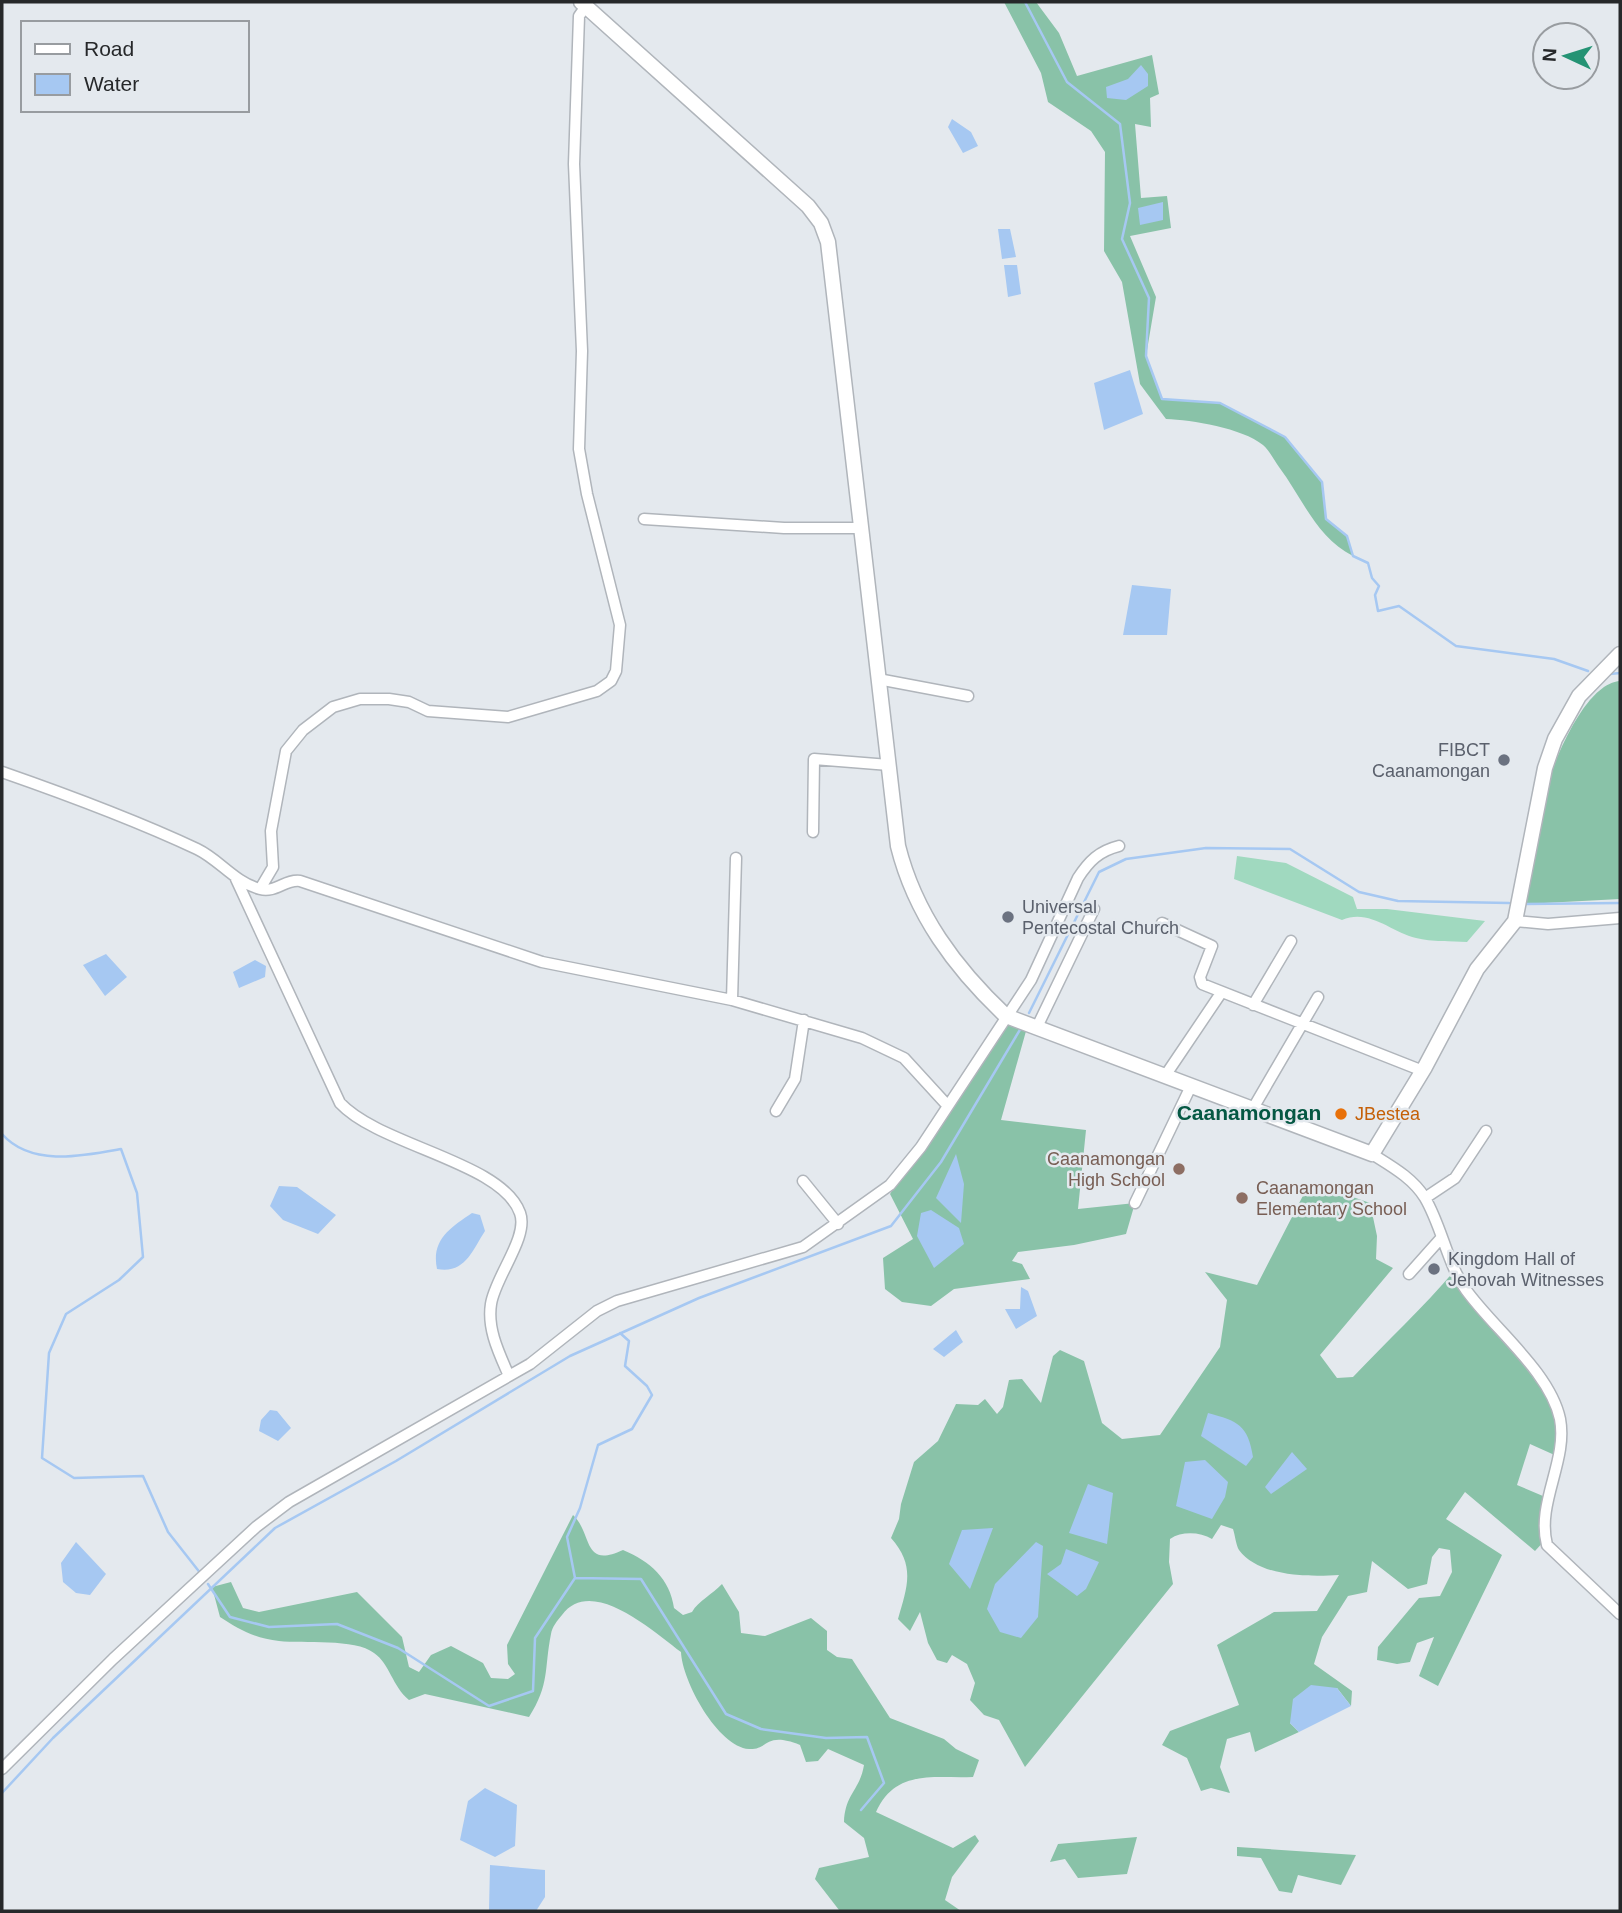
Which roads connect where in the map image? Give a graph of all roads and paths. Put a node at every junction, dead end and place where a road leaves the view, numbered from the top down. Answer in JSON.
{"nodes":[{"id":1,"x":583,"y":4,"type":"edge"},
{"id":2,"x":644,"y":519,"type":"dead end"},
{"id":3,"x":861,"y":528,"type":"junction"},
{"id":4,"x":1620,"y":654,"type":"edge"},
{"id":5,"x":878,"y":679,"type":"junction"},
{"id":6,"x":968,"y":696,"type":"dead end"},
{"id":7,"x":889,"y":765,"type":"junction"},
{"id":8,"x":2,"y":772,"type":"edge"},
{"id":9,"x":813,"y":832,"type":"dead end"},
{"id":10,"x":1119,"y":846,"type":"dead end"},
{"id":11,"x":736,"y":858,"type":"dead end"},
{"id":12,"x":235,"y":878,"type":"junction"},
{"id":13,"x":260,"y":889,"type":"junction"},
{"id":14,"x":1094,"y":909,"type":"dead end"},
{"id":15,"x":1620,"y":918,"type":"edge"},
{"id":16,"x":1515,"y":921,"type":"junction"},
{"id":17,"x":1162,"y":923,"type":"dead end"},
{"id":18,"x":1291,"y":941,"type":"dead end"},
{"id":19,"x":1221,"y":993,"type":"junction"},
{"id":20,"x":1318,"y":997,"type":"dead end"},
{"id":21,"x":732,"y":1000,"type":"junction"},
{"id":22,"x":1253,"y":1005,"type":"junction"},
{"id":23,"x":1006,"y":1016,"type":"junction"},
{"id":24,"x":803,"y":1020,"type":"junction"},
{"id":25,"x":1302,"y":1025,"type":"junction"},
{"id":26,"x":1037,"y":1027,"type":"junction"},
{"id":27,"x":1423,"y":1071,"type":"junction"},
{"id":28,"x":1165,"y":1076,"type":"junction"},
{"id":29,"x":1191,"y":1086,"type":"junction"},
{"id":30,"x":947,"y":1105,"type":"junction"},
{"id":31,"x":1252,"y":1110,"type":"junction"},
{"id":32,"x":776,"y":1111,"type":"dead end"},
{"id":33,"x":1486,"y":1132,"type":"dead end"},
{"id":34,"x":1372,"y":1154,"type":"junction"},
{"id":35,"x":803,"y":1181,"type":"dead end"},
{"id":36,"x":1425,"y":1198,"type":"junction"},
{"id":37,"x":1135,"y":1203,"type":"dead end"},
{"id":38,"x":838,"y":1224,"type":"junction"},
{"id":39,"x":1442,"y":1237,"type":"junction"},
{"id":40,"x":1409,"y":1274,"type":"dead end"},
{"id":41,"x":509,"y":1376,"type":"junction"},
{"id":42,"x":1620,"y":1614,"type":"edge"},
{"id":43,"x":2,"y":1769,"type":"edge"}],
"edges":[{"from":1,"to":3,"type":"street"},
{"from":1,"to":13,"type":"street"},
{"from":2,"to":3,"type":"street"},
{"from":3,"to":5,"type":"street"},
{"from":4,"to":16,"type":"street"},
{"from":5,"to":6,"type":"street"},
{"from":5,"to":7,"type":"street"},
{"from":7,"to":9,"type":"street"},
{"from":7,"to":23,"type":"street"},
{"from":8,"to":12,"type":"street"},
{"from":10,"to":23,"type":"street"},
{"from":11,"to":21,"type":"street"},
{"from":12,"to":13,"type":"street"},
{"from":12,"to":41,"type":"street"},
{"from":13,"to":21,"type":"street"},
{"from":14,"to":26,"type":"street"},
{"from":15,"to":16,"type":"street"},
{"from":16,"to":27,"type":"street"},
{"from":17,"to":19,"type":"street"},
{"from":18,"to":22,"type":"street"},
{"from":19,"to":22,"type":"street"},
{"from":19,"to":28,"type":"street"},
{"from":20,"to":25,"type":"street"},
{"from":21,"to":24,"type":"street"},
{"from":22,"to":25,"type":"street"},
{"from":23,"to":26,"type":"street"},
{"from":23,"to":30,"type":"street"},
{"from":24,"to":30,"type":"street"},
{"from":24,"to":32,"type":"street"},
{"from":25,"to":27,"type":"street"},
{"from":25,"to":31,"type":"street"},
{"from":26,"to":28,"type":"street"},
{"from":27,"to":34,"type":"street"},
{"from":28,"to":29,"type":"street"},
{"from":29,"to":31,"type":"street"},
{"from":29,"to":37,"type":"street"},
{"from":30,"to":38,"type":"street"},
{"from":31,"to":34,"type":"street"},
{"from":33,"to":36,"type":"street"},
{"from":34,"to":36,"type":"street"},
{"from":35,"to":38,"type":"street"},
{"from":36,"to":39,"type":"street"},
{"from":38,"to":41,"type":"street"},
{"from":39,"to":40,"type":"street"},
{"from":39,"to":42,"type":"street"},
{"from":41,"to":43,"type":"street"}]}
